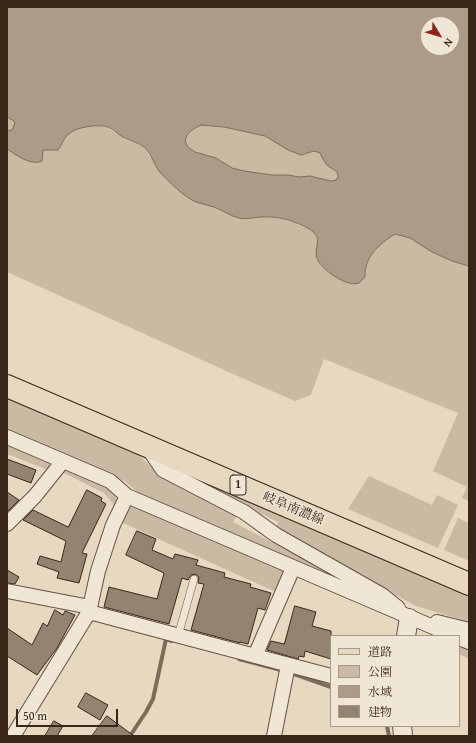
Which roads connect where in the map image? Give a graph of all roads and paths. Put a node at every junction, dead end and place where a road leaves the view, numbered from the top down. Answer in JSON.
{"nodes":[{"id":1,"x":7,"y":386,"type":"edge"},
{"id":2,"x":7,"y":437,"type":"edge"},
{"id":3,"x":147,"y":446,"type":"junction"},
{"id":4,"x":63,"y":461,"type":"junction"},
{"id":5,"x":127,"y":496,"type":"junction"},
{"id":6,"x":7,"y":524,"type":"edge"},
{"id":7,"x":293,"y":568,"type":"junction"},
{"id":8,"x":194,"y":579,"type":"dead end"},
{"id":9,"x":469,"y":584,"type":"edge"},
{"id":10,"x":7,"y":591,"type":"edge"},
{"id":11,"x":89,"y":610,"type":"junction"},
{"id":12,"x":409,"y":618,"type":"junction"},
{"id":13,"x":469,"y":630,"type":"edge"},
{"id":14,"x":406,"y":635,"type":"edge"},
{"id":15,"x":452,"y":635,"type":"edge"},
{"id":16,"x":178,"y":636,"type":"junction"},
{"id":17,"x":255,"y":656,"type":"junction"},
{"id":18,"x":288,"y":665,"type":"junction"},
{"id":19,"x":330,"y":676,"type":"edge"},
{"id":20,"x":13,"y":736,"type":"edge"},
{"id":21,"x":274,"y":736,"type":"edge"}],
"edges":[{"from":1,"to":3,"type":"main road","name":"岐阜南濃線","number":"1"},
{"from":2,"to":4,"type":"street"},
{"from":3,"to":9,"type":"main road","name":"岐阜南濃線","number":"1"},
{"from":3,"to":12,"type":"street"},
{"from":4,"to":5,"type":"street"},
{"from":4,"to":6,"type":"street"},
{"from":5,"to":7,"type":"street"},
{"from":5,"to":11,"type":"street"},
{"from":7,"to":12,"type":"street"},
{"from":7,"to":17,"type":"street"},
{"from":8,"to":16,"type":"lane"},
{"from":10,"to":11,"type":"street"},
{"from":11,"to":16,"type":"street"},
{"from":11,"to":20,"type":"street"},
{"from":12,"to":13,"type":"street"},
{"from":12,"to":14,"type":"street"},
{"from":12,"to":15,"type":"street"},
{"from":16,"to":17,"type":"street"},
{"from":17,"to":18,"type":"street"},
{"from":18,"to":19,"type":"street"},
{"from":18,"to":21,"type":"street"}]}
